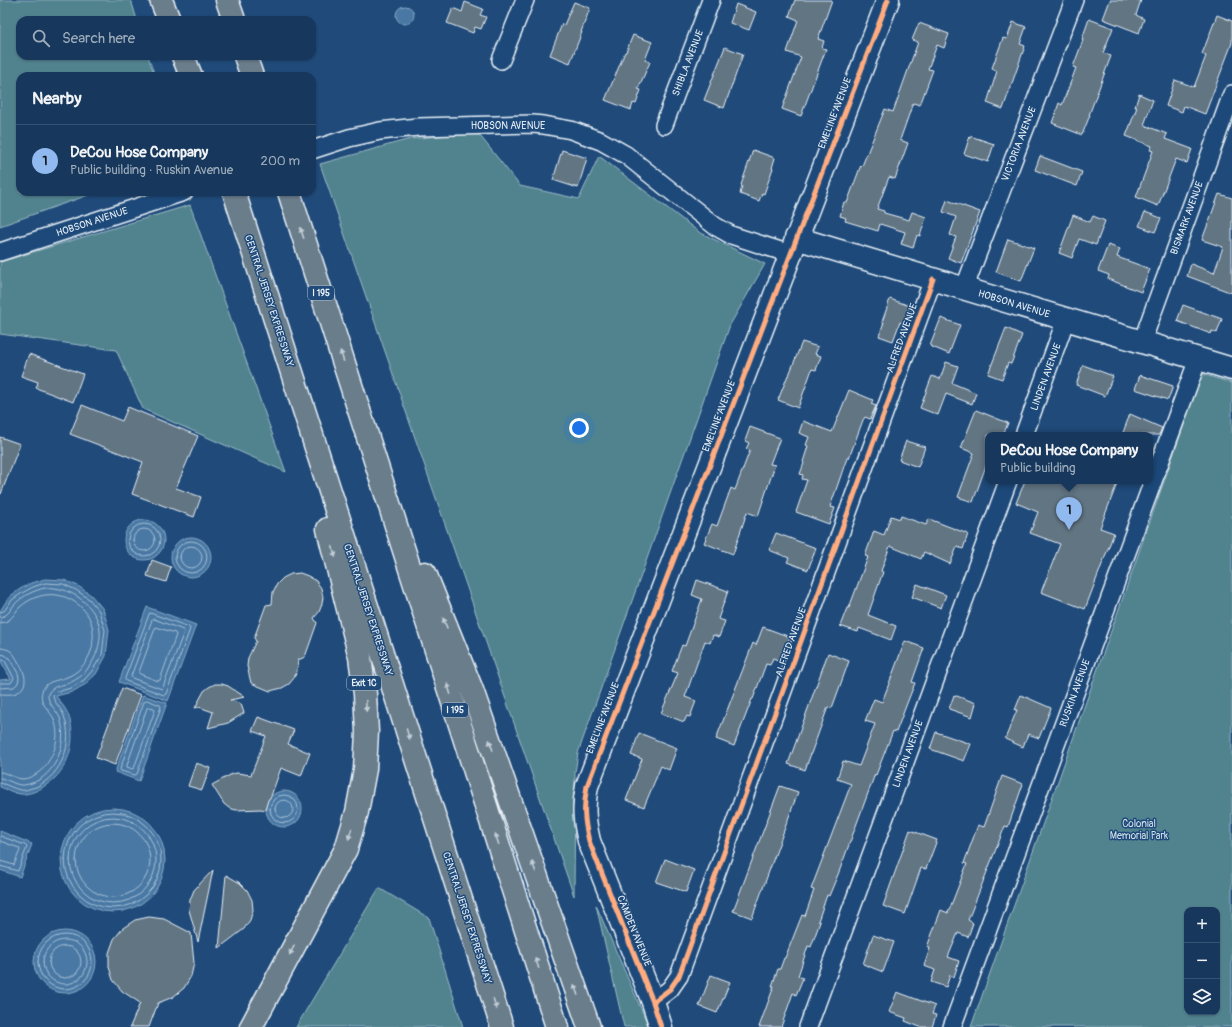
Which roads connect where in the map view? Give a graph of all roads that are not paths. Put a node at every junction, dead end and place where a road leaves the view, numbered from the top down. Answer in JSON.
{"nodes":[{"id":1,"x":161,"y":0,"type":"edge"},
{"id":2,"x":172,"y":0,"type":"edge"},
{"id":3,"x":228,"y":0,"type":"edge"},
{"id":4,"x":525,"y":0,"type":"edge"},
{"id":5,"x":711,"y":0,"type":"edge"},
{"id":6,"x":888,"y":0,"type":"edge"},
{"id":7,"x":1074,"y":0,"type":"edge"},
{"id":8,"x":167,"y":16,"type":"edge"},
{"id":9,"x":177,"y":16,"type":"edge"},
{"id":10,"x":233,"y":16,"type":"edge"},
{"id":11,"x":185,"y":60,"type":"edge"},
{"id":12,"x":191,"y":60,"type":"edge"},
{"id":13,"x":246,"y":60,"type":"edge"},
{"id":14,"x":501,"y":60,"type":"dead end"},
{"id":15,"x":189,"y":72,"type":"edge"},
{"id":16,"x":195,"y":72,"type":"edge"},
{"id":17,"x":251,"y":72,"type":"edge"},
{"id":18,"x":1232,"y":94,"type":"edge"},
{"id":19,"x":664,"y":125,"type":"dead end"},
{"id":20,"x":316,"y":149,"type":"edge"},
{"id":21,"x":172,"y":196,"type":"edge"},
{"id":22,"x":235,"y":196,"type":"edge"},
{"id":23,"x":290,"y":196,"type":"edge"},
{"id":24,"x":793,"y":246,"type":"junction"},
{"id":25,"x":0,"y":252,"type":"edge"},
{"id":26,"x":933,"y":279,"type":"junction"},
{"id":27,"x":964,"y":289,"type":"junction"},
{"id":28,"x":1066,"y":319,"type":"junction"},
{"id":29,"x":276,"y":324,"type":"junction"},
{"id":30,"x":1142,"y":342,"type":"junction"},
{"id":31,"x":1198,"y":359,"type":"junction"},
{"id":32,"x":1232,"y":369,"type":"edge"},
{"id":33,"x":354,"y":394,"type":"junction"},
{"id":34,"x":1025,"y":432,"type":"edge"},
{"id":35,"x":1153,"y":481,"type":"edge"},
{"id":36,"x":1007,"y":484,"type":"edge"},
{"id":37,"x":1152,"y":484,"type":"edge"},
{"id":38,"x":589,"y":841,"type":"joint"},
{"id":39,"x":653,"y":1002,"type":"junction"},
{"id":40,"x":251,"y":1027,"type":"edge"},
{"id":41,"x":502,"y":1027,"type":"edge"},
{"id":42,"x":557,"y":1027,"type":"edge"},
{"id":43,"x":589,"y":1027,"type":"edge"},
{"id":44,"x":661,"y":1027,"type":"edge"},
{"id":45,"x":808,"y":1027,"type":"edge"},
{"id":46,"x":952,"y":1027,"type":"edge"}],
"edges":[{"from":1,"to":8,"type":"highway"},
{"from":2,"to":9,"type":"highway"},
{"from":3,"to":10,"type":"highway"},
{"from":4,"to":14,"type":"street"},
{"from":5,"to":19,"type":"street","name":"SHIBLA AVENUE"},
{"from":6,"to":24,"type":"street","name":"EMELINE AVENUE"},
{"from":7,"to":27,"type":"street","name":"VICTORIA AVENUE"},
{"from":11,"to":15,"type":"highway"},
{"from":12,"to":16,"type":"highway"},
{"from":13,"to":17,"type":"highway"},
{"from":18,"to":30,"type":"street","name":"BISMARK AVENUE"},
{"from":20,"to":24,"type":"street","name":"HOBSON AVENUE"},
{"from":21,"to":25,"type":"street","name":"HOBSON AVENUE"},
{"from":22,"to":29,"type":"highway","name":"CENTRAL JERSEY EXPRESSWAY"},
{"from":33,"to":23,"type":"highway","number":"I 195","one_way":true},
{"from":24,"to":26,"type":"street","name":"HOBSON AVENUE"},
{"from":24,"to":38,"type":"street","name":"EMELINE AVENUE"},
{"from":26,"to":27,"type":"street","name":"HOBSON AVENUE"},
{"from":26,"to":39,"type":"street","name":"ALFRED AVENUE"},
{"from":27,"to":28,"type":"street","name":"HOBSON AVENUE"},
{"from":28,"to":30,"type":"street","name":"HOBSON AVENUE"},
{"from":28,"to":34,"type":"street","name":"LINDEN AVENUE"},
{"from":29,"to":40,"type":"highway","number":"Exit 1C","one_way":true},
{"from":29,"to":41,"type":"highway","name":"CENTRAL JERSEY EXPRESSWAY","one_way":true},
{"from":30,"to":31,"type":"street","name":"HOBSON AVENUE"},
{"from":31,"to":32,"type":"street","name":"HOBSON AVENUE"},
{"from":31,"to":35,"type":"street","name":"RUSKIN AVENUE"},
{"from":42,"to":33,"type":"highway","number":"I 195","one_way":true},
{"from":43,"to":33,"type":"highway","one_way":true},
{"from":36,"to":45,"type":"street","name":"LINDEN AVENUE"},
{"from":37,"to":46,"type":"street","name":"RUSKIN AVENUE"},
{"from":38,"to":39,"type":"street","name":"CAMDEN AVENUE"},
{"from":39,"to":44,"type":"street","name":"CAMDEN AVENUE"}]}
